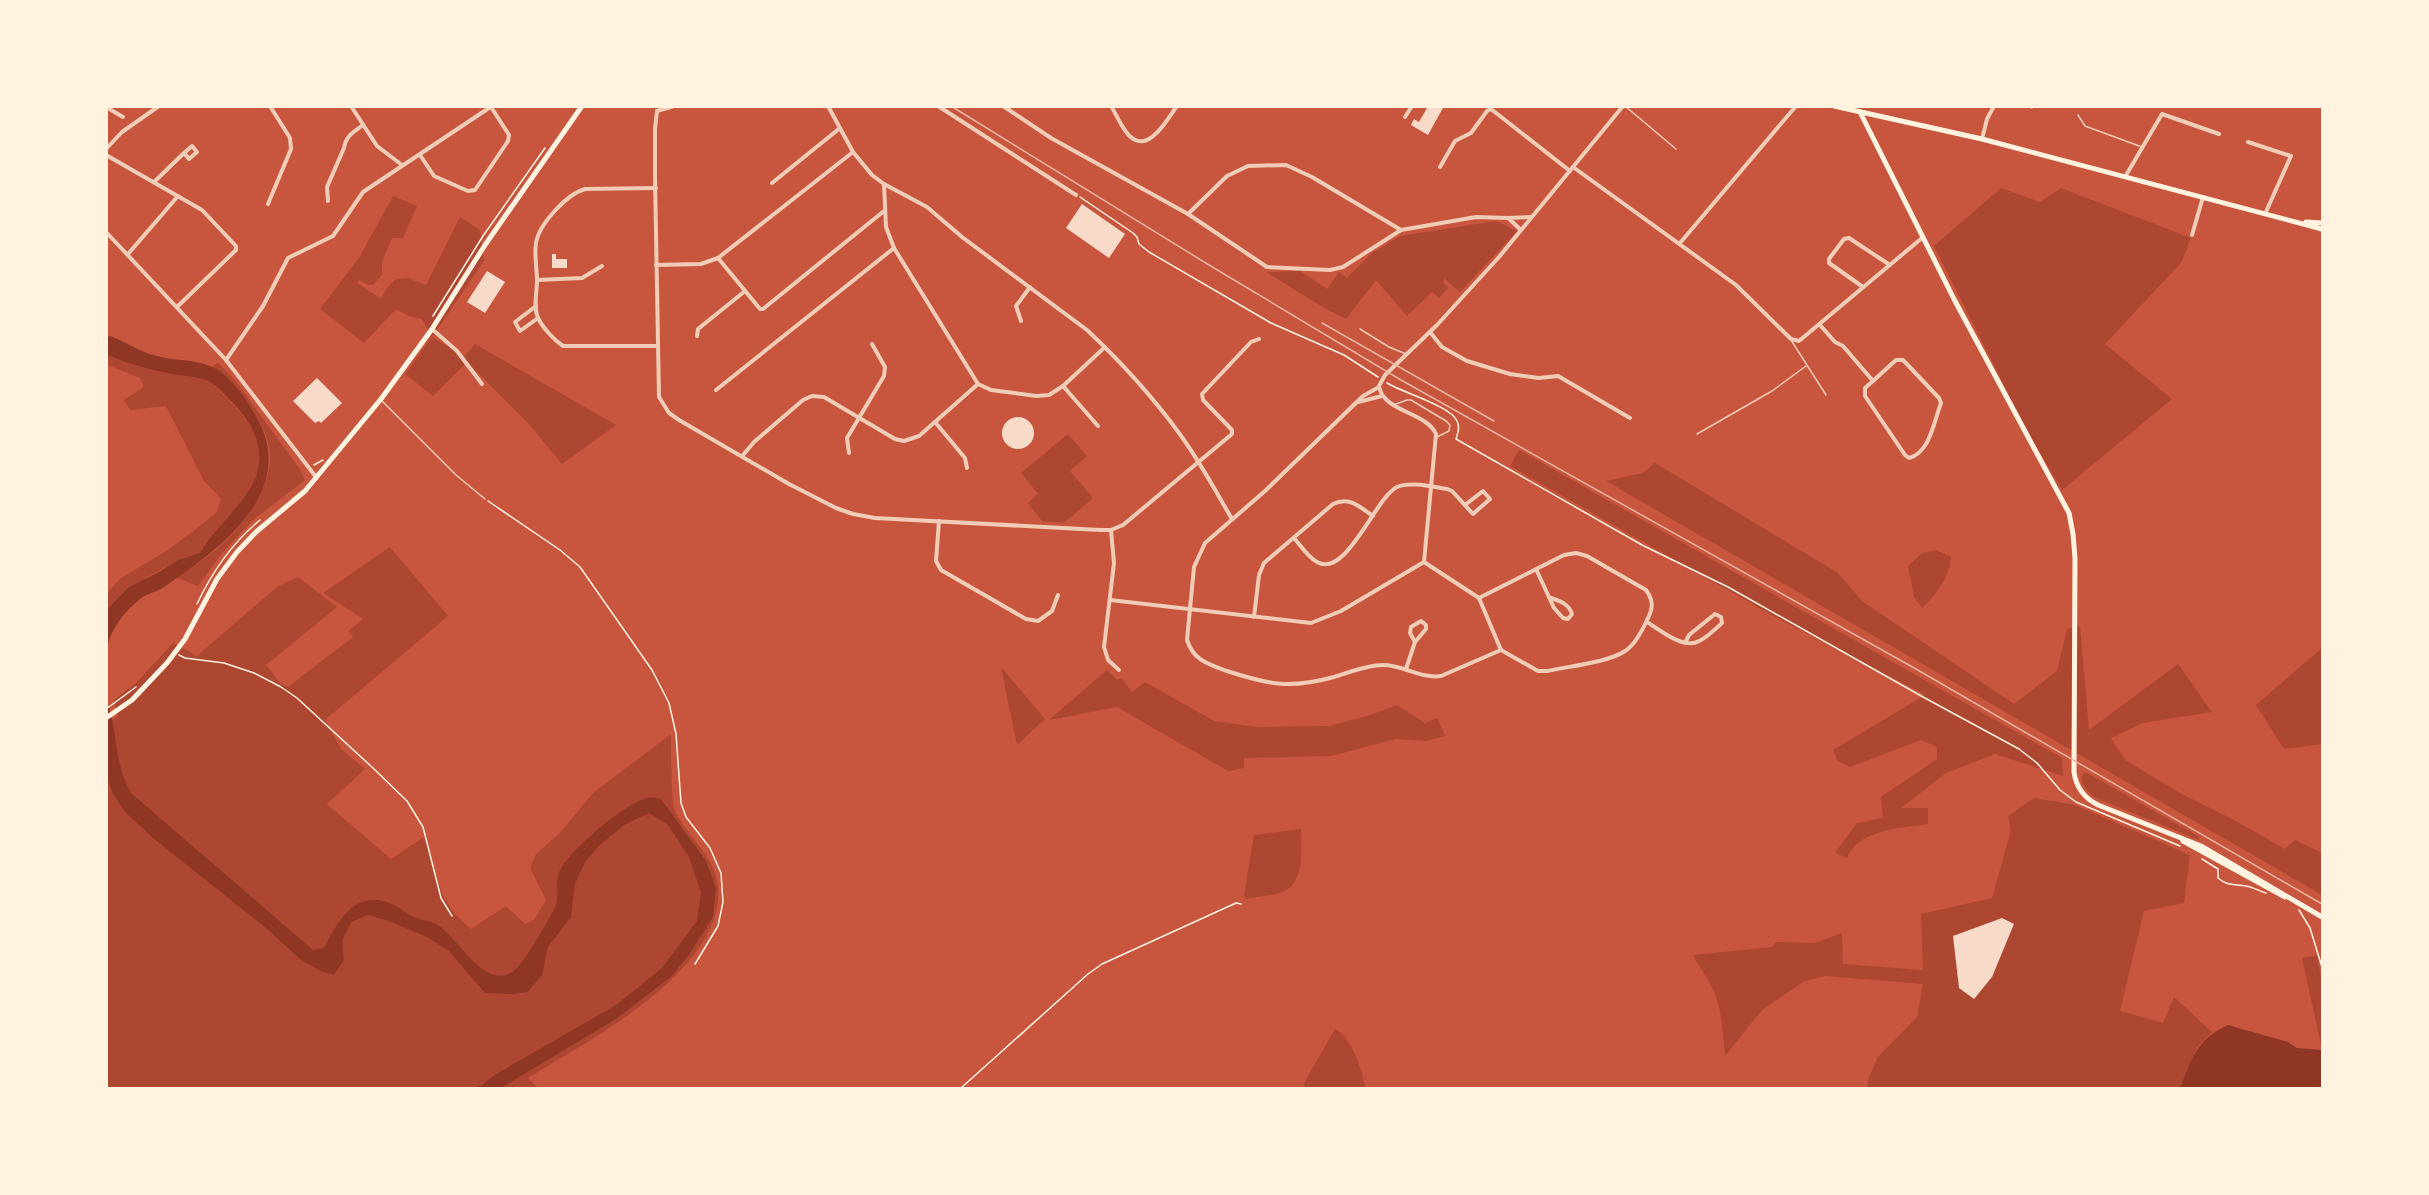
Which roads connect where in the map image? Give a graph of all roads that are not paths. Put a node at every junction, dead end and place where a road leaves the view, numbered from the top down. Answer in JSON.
{"nodes":[{"id":1,"x":270,"y":106,"type":"edge"},
{"id":2,"x":351,"y":106,"type":"edge"},
{"id":3,"x":582,"y":106,"type":"edge"},
{"id":4,"x":652,"y":106,"type":"edge"},
{"id":5,"x":674,"y":106,"type":"edge"},
{"id":6,"x":938,"y":106,"type":"edge"},
{"id":7,"x":1003,"y":106,"type":"edge"},
{"id":8,"x":1111,"y":106,"type":"edge"},
{"id":9,"x":1177,"y":106,"type":"edge"},
{"id":10,"x":1412,"y":106,"type":"edge"},
{"id":11,"x":1624,"y":106,"type":"edge"},
{"id":12,"x":1796,"y":106,"type":"edge"},
{"id":13,"x":1834,"y":106,"type":"edge"},
{"id":14,"x":1994,"y":106,"type":"edge"},
{"id":15,"x":2027,"y":106,"type":"edge"},
{"id":16,"x":106,"y":107,"type":"edge"},
{"id":17,"x":158,"y":107,"type":"edge"},
{"id":18,"x":492,"y":107,"type":"edge"},
{"id":19,"x":829,"y":107,"type":"edge"},
{"id":20,"x":1852,"y":108,"type":"edge"},
{"id":21,"x":2032,"y":108,"type":"dead end"},
{"id":22,"x":657,"y":111,"type":"junction"},
{"id":23,"x":1860,"y":112,"type":"junction"},
{"id":24,"x":2078,"y":115,"type":"dead end"},
{"id":25,"x":123,"y":117,"type":"dead end"},
{"id":26,"x":1405,"y":117,"type":"dead end"},
{"id":27,"x":363,"y":125,"type":"junction"},
{"id":28,"x":840,"y":128,"type":"junction"},
{"id":29,"x":2219,"y":134,"type":"dead end"},
{"id":30,"x":1982,"y":139,"type":"junction"},
{"id":31,"x":2248,"y":141,"type":"dead end"},
{"id":32,"x":2142,"y":147,"type":"junction"},
{"id":33,"x":106,"y":149,"type":"edge"},
{"id":34,"x":1676,"y":149,"type":"dead end"},
{"id":35,"x":853,"y":152,"type":"junction"},
{"id":36,"x":184,"y":153,"type":"dead end"},
{"id":37,"x":420,"y":154,"type":"junction"},
{"id":38,"x":106,"y":155,"type":"edge"},
{"id":39,"x":402,"y":165,"type":"junction"},
{"id":40,"x":1440,"y":166,"type":"dead end"},
{"id":41,"x":1571,"y":169,"type":"junction"},
{"id":42,"x":2125,"y":177,"type":"junction"},
{"id":43,"x":154,"y":182,"type":"junction"},
{"id":44,"x":772,"y":183,"type":"dead end"},
{"id":45,"x":884,"y":184,"type":"junction"},
{"id":46,"x":656,"y":188,"type":"junction"},
{"id":47,"x":1077,"y":195,"type":"road end"},
{"id":48,"x":178,"y":196,"type":"junction"},
{"id":49,"x":2203,"y":198,"type":"junction"},
{"id":50,"x":328,"y":201,"type":"dead end"},
{"id":51,"x":268,"y":204,"type":"dead end"},
{"id":52,"x":884,"y":211,"type":"junction"},
{"id":53,"x":1188,"y":213,"type":"junction"},
{"id":54,"x":2265,"y":214,"type":"junction"},
{"id":55,"x":1532,"y":217,"type":"junction"},
{"id":56,"x":1508,"y":218,"type":"junction"},
{"id":57,"x":2297,"y":222,"type":"junction"},
{"id":58,"x":2322,"y":224,"type":"edge"},
{"id":59,"x":2322,"y":229,"type":"edge"},
{"id":60,"x":1401,"y":230,"type":"junction"},
{"id":61,"x":1521,"y":230,"type":"junction"},
{"id":62,"x":106,"y":232,"type":"edge"},
{"id":63,"x":2192,"y":235,"type":"dead end"},
{"id":64,"x":1922,"y":238,"type":"junction"},
{"id":65,"x":1680,"y":243,"type":"junction"},
{"id":66,"x":894,"y":248,"type":"junction"},
{"id":67,"x":128,"y":254,"type":"junction"},
{"id":68,"x":718,"y":258,"type":"junction"},
{"id":69,"x":656,"y":265,"type":"junction"},
{"id":70,"x":1890,"y":265,"type":"junction"},
{"id":71,"x":602,"y":266,"type":"dead end"},
{"id":72,"x":537,"y":280,"type":"junction"},
{"id":73,"x":1030,"y":287,"type":"junction"},
{"id":74,"x":1864,"y":288,"type":"junction"},
{"id":75,"x":745,"y":291,"type":"junction"},
{"id":76,"x":178,"y":306,"type":"junction"},
{"id":77,"x":536,"y":306,"type":"junction"},
{"id":78,"x":538,"y":318,"type":"junction"},
{"id":79,"x":1021,"y":321,"type":"dead end"},
{"id":80,"x":1820,"y":325,"type":"junction"},
{"id":81,"x":432,"y":329,"type":"junction"},
{"id":82,"x":1360,"y":329,"type":"dead end"},
{"id":83,"x":1430,"y":333,"type":"junction"},
{"id":84,"x":697,"y":336,"type":"dead end"},
{"id":85,"x":1259,"y":339,"type":"dead end"},
{"id":86,"x":1791,"y":339,"type":"junction"},
{"id":87,"x":872,"y":344,"type":"dead end"},
{"id":88,"x":657,"y":346,"type":"junction"},
{"id":89,"x":1105,"y":347,"type":"junction"},
{"id":90,"x":1406,"y":354,"type":"junction"},
{"id":91,"x":226,"y":360,"type":"junction"},
{"id":92,"x":1806,"y":366,"type":"junction"},
{"id":93,"x":1873,"y":381,"type":"junction"},
{"id":94,"x":482,"y":384,"type":"dead end"},
{"id":95,"x":978,"y":384,"type":"junction"},
{"id":96,"x":1062,"y":386,"type":"junction"},
{"id":97,"x":1379,"y":387,"type":"junction"},
{"id":98,"x":716,"y":390,"type":"dead end"},
{"id":99,"x":1826,"y":394,"type":"dead end"},
{"id":100,"x":1382,"y":396,"type":"junction"},
{"id":101,"x":381,"y":399,"type":"junction"},
{"id":102,"x":1357,"y":402,"type":"junction"},
{"id":103,"x":1395,"y":405,"type":"junction"},
{"id":104,"x":859,"y":418,"type":"junction"},
{"id":105,"x":1630,"y":418,"type":"dead end"},
{"id":106,"x":935,"y":422,"type":"junction"},
{"id":107,"x":1098,"y":426,"type":"dead end"},
{"id":108,"x":1697,"y":434,"type":"dead end"},
{"id":109,"x":1436,"y":437,"type":"junction"},
{"id":110,"x":849,"y":453,"type":"dead end"},
{"id":111,"x":743,"y":455,"type":"junction"},
{"id":112,"x":1199,"y":462,"type":"junction"},
{"id":113,"x":967,"y":468,"type":"dead end"},
{"id":114,"x":317,"y":478,"type":"junction"},
{"id":115,"x":1431,"y":487,"type":"junction"},
{"id":116,"x":485,"y":499,"type":"road end"},
{"id":117,"x":1465,"y":505,"type":"junction"},
{"id":118,"x":1373,"y":516,"type":"junction"},
{"id":119,"x":1232,"y":519,"type":"junction"},
{"id":120,"x":939,"y":521,"type":"junction"},
{"id":121,"x":1111,"y":530,"type":"junction"},
{"id":122,"x":1294,"y":538,"type":"junction"},
{"id":123,"x":1424,"y":562,"type":"junction"},
{"id":124,"x":1536,"y":569,"type":"junction"},
{"id":125,"x":1058,"y":595,"type":"dead end"},
{"id":126,"x":1479,"y":598,"type":"junction"},
{"id":127,"x":1551,"y":598,"type":"junction"},
{"id":128,"x":1110,"y":600,"type":"junction"},
{"id":129,"x":1190,"y":609,"type":"junction"},
{"id":130,"x":1254,"y":617,"type":"junction"},
{"id":131,"x":1647,"y":622,"type":"junction"},
{"id":132,"x":1415,"y":642,"type":"junction"},
{"id":133,"x":1684,"y":643,"type":"junction"},
{"id":134,"x":1501,"y":650,"type":"junction"},
{"id":135,"x":1406,"y":669,"type":"junction"},
{"id":136,"x":1119,"y":670,"type":"dead end"},
{"id":137,"x":106,"y":718,"type":"edge"},
{"id":138,"x":2322,"y":917,"type":"edge"}],
"edges":[{"from":1,"to":51,"type":"street"},
{"from":2,"to":27,"type":"street"},
{"from":3,"to":81,"type":"main road"},
{"from":4,"to":22,"type":"street"},
{"from":5,"to":22,"type":"street"},
{"from":6,"to":47,"type":"street"},
{"from":7,"to":53,"type":"street"},
{"from":8,"to":9,"type":"street"},
{"from":10,"to":26,"type":"street"},
{"from":11,"to":34,"type":"lane"},
{"from":11,"to":41,"type":"street"},
{"from":12,"to":65,"type":"street"},
{"from":13,"to":20,"type":"main road"},
{"from":14,"to":30,"type":"street"},
{"from":15,"to":21,"type":"lane"},
{"from":16,"to":25,"type":"street"},
{"from":17,"to":33,"type":"street"},
{"from":18,"to":37,"type":"street"},
{"from":18,"to":37,"type":"street"},
{"from":19,"to":28,"type":"street"},
{"from":20,"to":23,"type":"main road"},
{"from":22,"to":46,"type":"street"},
{"from":23,"to":30,"type":"main road"},
{"from":23,"to":64,"type":"main road"},
{"from":24,"to":32,"type":"lane"},
{"from":27,"to":39,"type":"street"},
{"from":27,"to":50,"type":"street"},
{"from":28,"to":35,"type":"street"},
{"from":28,"to":44,"type":"street"},
{"from":29,"to":32,"type":"street"},
{"from":30,"to":42,"type":"main road"},
{"from":31,"to":54,"type":"street"},
{"from":32,"to":42,"type":"street"},
{"from":35,"to":45,"type":"street"},
{"from":35,"to":68,"type":"street"},
{"from":36,"to":43,"type":"street"},
{"from":37,"to":39,"type":"street"},
{"from":38,"to":43,"type":"street"},
{"from":39,"to":91,"type":"street"},
{"from":40,"to":41,"type":"street"},
{"from":41,"to":55,"type":"street"},
{"from":41,"to":65,"type":"street"},
{"from":42,"to":49,"type":"main road"},
{"from":43,"to":48,"type":"street"},
{"from":45,"to":52,"type":"street"},
{"from":45,"to":73,"type":"street"},
{"from":46,"to":69,"type":"street"},
{"from":46,"to":72,"type":"street"},
{"from":48,"to":67,"type":"street"},
{"from":48,"to":76,"type":"street"},
{"from":49,"to":54,"type":"main road"},
{"from":49,"to":63,"type":"street"},
{"from":52,"to":66,"type":"street"},
{"from":52,"to":75,"type":"street"},
{"from":53,"to":60,"type":"street"},
{"from":53,"to":60,"type":"street"},
{"from":54,"to":57,"type":"main road"},
{"from":55,"to":56,"type":"street"},
{"from":55,"to":61,"type":"street"},
{"from":56,"to":60,"type":"street"},
{"from":56,"to":61,"type":"street"},
{"from":57,"to":58,"type":"main road"},
{"from":57,"to":59,"type":"main road"},
{"from":61,"to":83,"type":"street"},
{"from":62,"to":67,"type":"street"},
{"from":64,"to":70,"type":"street"},
{"from":64,"to":138,"type":"main road"},
{"from":65,"to":86,"type":"street"},
{"from":66,"to":95,"type":"street"},
{"from":66,"to":98,"type":"street"},
{"from":67,"to":76,"type":"street"},
{"from":68,"to":69,"type":"street"},
{"from":68,"to":75,"type":"street"},
{"from":69,"to":88,"type":"street"},
{"from":70,"to":74,"type":"street"},
{"from":70,"to":74,"type":"street"},
{"from":71,"to":72,"type":"street"},
{"from":72,"to":77,"type":"street"},
{"from":73,"to":79,"type":"street"},
{"from":73,"to":89,"type":"street"},
{"from":74,"to":80,"type":"street"},
{"from":75,"to":84,"type":"street"},
{"from":76,"to":91,"type":"street"},
{"from":77,"to":78,"type":"street"},
{"from":77,"to":78,"type":"street"},
{"from":78,"to":88,"type":"street"},
{"from":80,"to":86,"type":"street"},
{"from":80,"to":93,"type":"street"},
{"from":81,"to":94,"type":"street"},
{"from":81,"to":101,"type":"main road"},
{"from":82,"to":90,"type":"lane"},
{"from":83,"to":90,"type":"street"},
{"from":83,"to":105,"type":"street"},
{"from":85,"to":112,"type":"street"},
{"from":86,"to":92,"type":"lane"},
{"from":87,"to":104,"type":"street"},
{"from":88,"to":111,"type":"street"},
{"from":89,"to":96,"type":"street"},
{"from":89,"to":112,"type":"street"},
{"from":90,"to":97,"type":"street"},
{"from":91,"to":114,"type":"street"},
{"from":92,"to":99,"type":"lane"},
{"from":92,"to":108,"type":"lane"},
{"from":93,"to":93,"type":"street"},
{"from":95,"to":96,"type":"street"},
{"from":95,"to":106,"type":"street"},
{"from":96,"to":107,"type":"street"},
{"from":97,"to":100,"type":"street"},
{"from":97,"to":102,"type":"street"},
{"from":100,"to":102,"type":"street"},
{"from":100,"to":103,"type":"street"},
{"from":101,"to":114,"type":"main road"},
{"from":101,"to":116,"type":"lane"},
{"from":102,"to":119,"type":"street"},
{"from":103,"to":109,"type":"street"},
{"from":103,"to":109,"type":"lane"},
{"from":104,"to":106,"type":"street"},
{"from":104,"to":110,"type":"street"},
{"from":104,"to":111,"type":"street"},
{"from":106,"to":113,"type":"street"},
{"from":109,"to":115,"type":"street"},
{"from":111,"to":120,"type":"street"},
{"from":112,"to":119,"type":"street"},
{"from":112,"to":121,"type":"street"},
{"from":114,"to":137,"type":"main road"},
{"from":115,"to":117,"type":"street"},
{"from":115,"to":118,"type":"street"},
{"from":115,"to":123,"type":"street"},
{"from":117,"to":117,"type":"street"},
{"from":118,"to":122,"type":"street"},
{"from":118,"to":122,"type":"street"},
{"from":119,"to":129,"type":"street"},
{"from":120,"to":121,"type":"street"},
{"from":120,"to":125,"type":"street"},
{"from":121,"to":128,"type":"street"},
{"from":122,"to":130,"type":"street"},
{"from":123,"to":126,"type":"street"},
{"from":123,"to":130,"type":"street"},
{"from":124,"to":126,"type":"street"},
{"from":124,"to":127,"type":"street"},
{"from":124,"to":131,"type":"street"},
{"from":126,"to":134,"type":"street"},
{"from":127,"to":127,"type":"street"},
{"from":128,"to":129,"type":"street"},
{"from":128,"to":136,"type":"street"},
{"from":129,"to":130,"type":"street"},
{"from":129,"to":135,"type":"street"},
{"from":131,"to":133,"type":"street"},
{"from":131,"to":134,"type":"street"},
{"from":132,"to":132,"type":"street"},
{"from":132,"to":135,"type":"street"},
{"from":133,"to":133,"type":"street"},
{"from":134,"to":135,"type":"street"}]}
